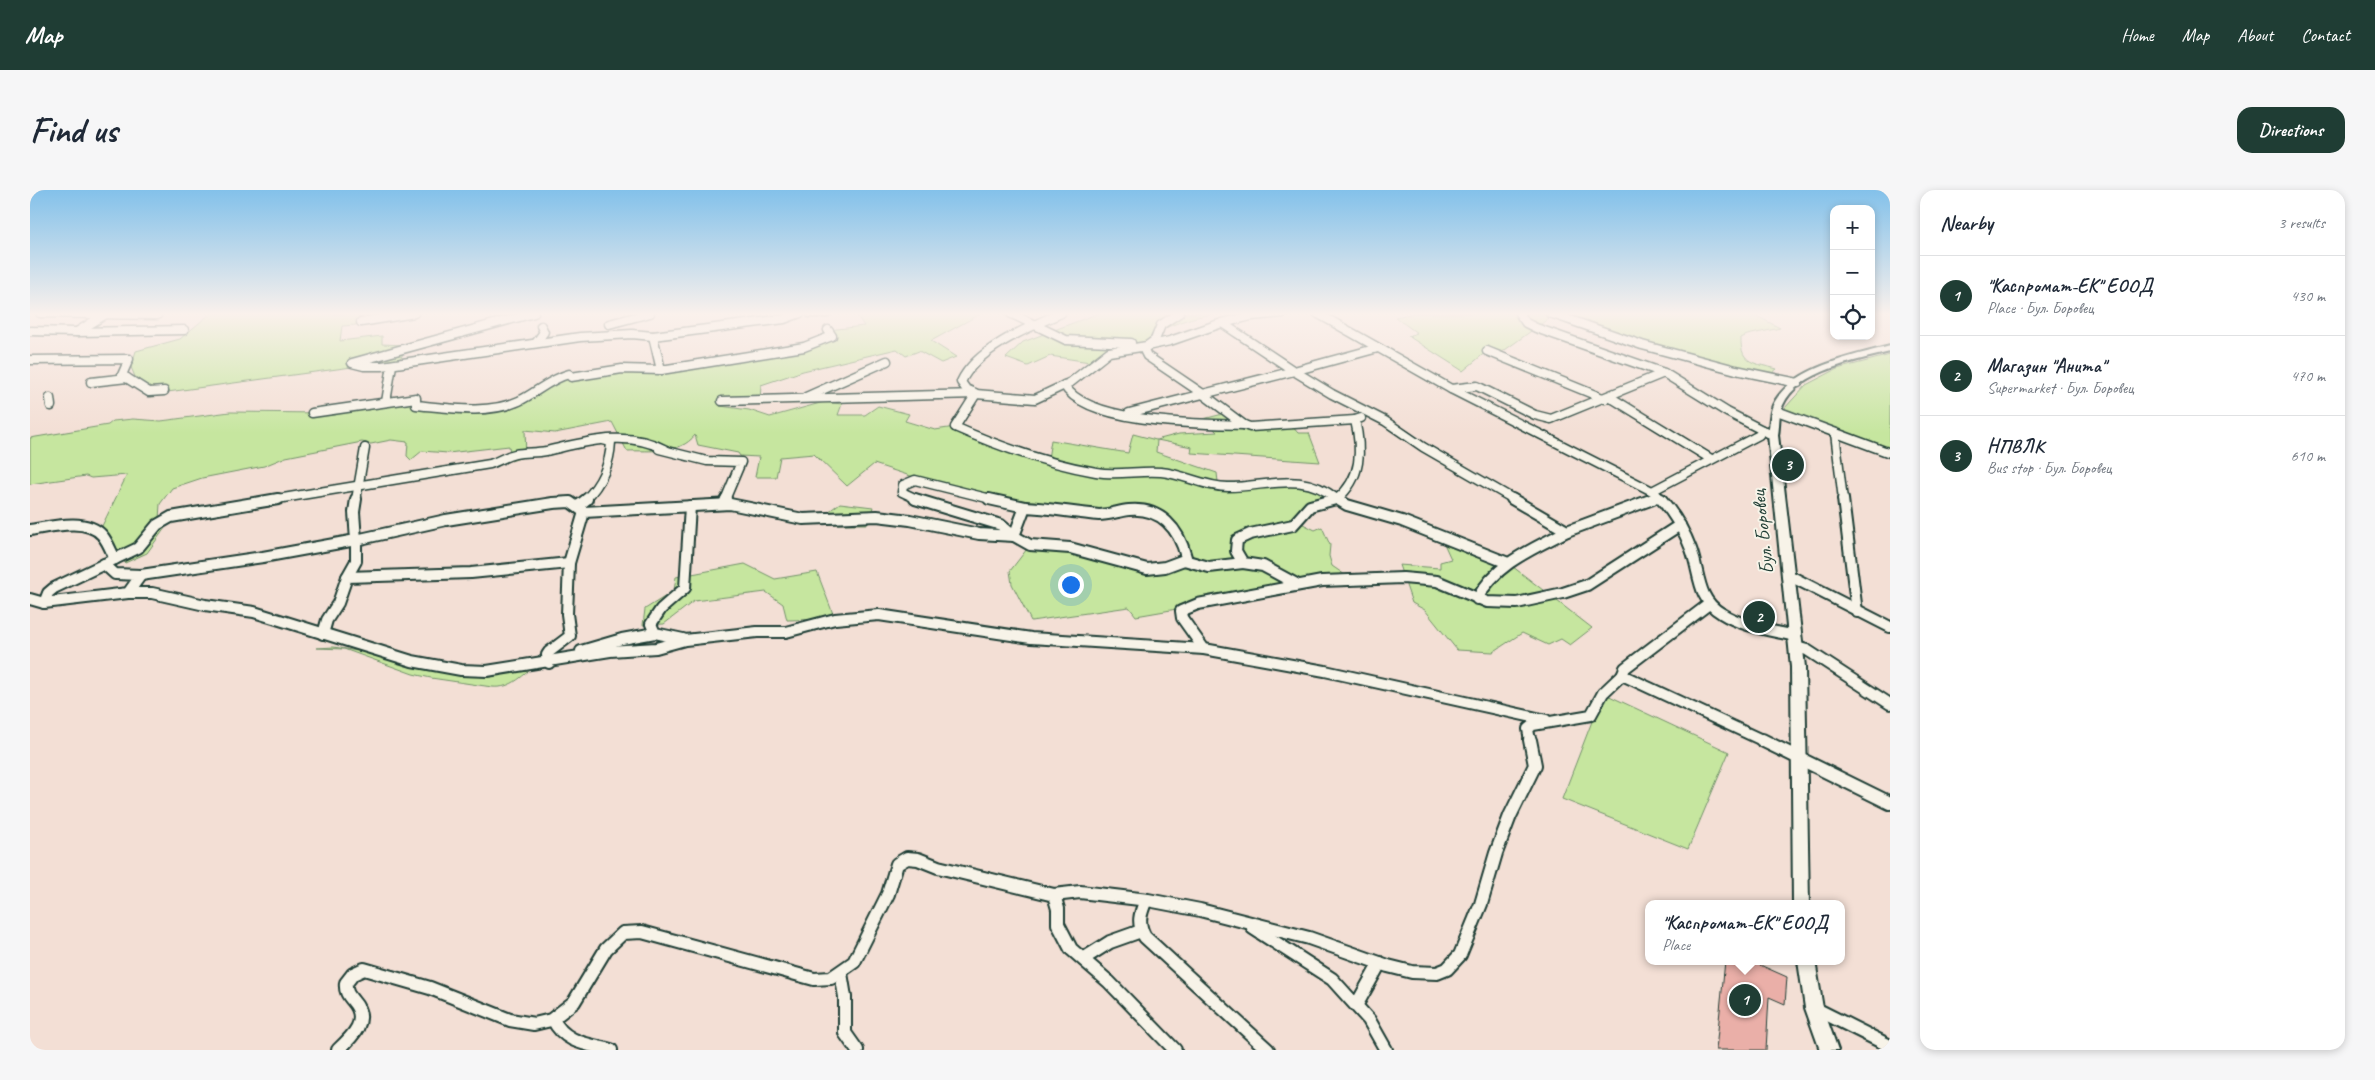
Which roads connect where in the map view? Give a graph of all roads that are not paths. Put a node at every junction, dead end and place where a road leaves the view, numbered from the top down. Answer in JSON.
{"nodes":[{"id":1,"x":388,"y":353,"type":"edge"},
{"id":2,"x":470,"y":353,"type":"edge"},
{"id":3,"x":657,"y":353,"type":"edge"},
{"id":4,"x":766,"y":353,"type":"edge"},
{"id":5,"x":990,"y":353,"type":"edge"},
{"id":6,"x":1107,"y":353,"type":"edge"},
{"id":7,"x":1146,"y":353,"type":"edge"},
{"id":8,"x":1267,"y":353,"type":"edge"},
{"id":9,"x":1359,"y":353,"type":"edge"},
{"id":10,"x":1387,"y":353,"type":"edge"},
{"id":11,"x":1492,"y":353,"type":"edge"},
{"id":12,"x":1607,"y":353,"type":"edge"},
{"id":13,"x":1673,"y":353,"type":"edge"},
{"id":14,"x":1875,"y":353,"type":"edge"},
{"id":15,"x":30,"y":360,"type":"edge"},
{"id":16,"x":886,"y":361,"type":"dead end"},
{"id":17,"x":392,"y":365,"type":"junction"},
{"id":18,"x":661,"y":370,"type":"junction"},
{"id":19,"x":1294,"y":371,"type":"junction"},
{"id":20,"x":1664,"y":373,"type":"junction"},
{"id":21,"x":127,"y":378,"type":"junction"},
{"id":22,"x":91,"y":382,"type":"dead end"},
{"id":23,"x":1798,"y":383,"type":"junction"},
{"id":24,"x":1064,"y":385,"type":"junction"},
{"id":25,"x":1451,"y":389,"type":"junction"},
{"id":26,"x":164,"y":392,"type":"dead end"},
{"id":27,"x":976,"y":394,"type":"junction"},
{"id":28,"x":1203,"y":394,"type":"junction"},
{"id":29,"x":1607,"y":398,"type":"junction"},
{"id":30,"x":803,"y":399,"type":"junction"},
{"id":31,"x":722,"y":401,"type":"dead end"},
{"id":32,"x":386,"y":402,"type":"junction"},
{"id":33,"x":1777,"y":411,"type":"junction"},
{"id":34,"x":312,"y":413,"type":"dead end"},
{"id":35,"x":1369,"y":413,"type":"junction"},
{"id":36,"x":1127,"y":414,"type":"junction"},
{"id":37,"x":1356,"y":420,"type":"junction"},
{"id":38,"x":1244,"y":425,"type":"junction"},
{"id":39,"x":1768,"y":432,"type":"junction"},
{"id":40,"x":1836,"y":433,"type":"junction"},
{"id":41,"x":602,"y":440,"type":"junction"},
{"id":42,"x":612,"y":445,"type":"junction"},
{"id":43,"x":365,"y":448,"type":"dead end"},
{"id":44,"x":666,"y":450,"type":"junction"},
{"id":45,"x":1890,"y":453,"type":"edge"},
{"id":46,"x":1711,"y":459,"type":"junction"},
{"id":47,"x":359,"y":485,"type":"junction"},
{"id":48,"x":1656,"y":494,"type":"junction"},
{"id":49,"x":1337,"y":499,"type":"junction"},
{"id":50,"x":724,"y":504,"type":"junction"},
{"id":51,"x":690,"y":506,"type":"junction"},
{"id":52,"x":1025,"y":506,"type":"junction"},
{"id":53,"x":581,"y":509,"type":"junction"},
{"id":54,"x":1680,"y":525,"type":"junction"},
{"id":55,"x":30,"y":530,"type":"edge"},
{"id":56,"x":1567,"y":531,"type":"junction"},
{"id":57,"x":1014,"y":536,"type":"junction"},
{"id":58,"x":356,"y":540,"type":"junction"},
{"id":59,"x":115,"y":559,"type":"junction"},
{"id":60,"x":1184,"y":560,"type":"junction"},
{"id":61,"x":569,"y":563,"type":"junction"},
{"id":62,"x":1243,"y":563,"type":"junction"},
{"id":63,"x":1508,"y":563,"type":"junction"},
{"id":64,"x":104,"y":564,"type":"junction"},
{"id":65,"x":141,"y":575,"type":"junction"},
{"id":66,"x":1788,"y":575,"type":"junction"},
{"id":67,"x":347,"y":577,"type":"junction"},
{"id":68,"x":1298,"y":585,"type":"junction"},
{"id":69,"x":128,"y":593,"type":"junction"},
{"id":70,"x":30,"y":599,"type":"edge"},
{"id":71,"x":1477,"y":599,"type":"junction"},
{"id":72,"x":44,"y":603,"type":"junction"},
{"id":73,"x":1709,"y":604,"type":"junction"},
{"id":74,"x":1857,"y":612,"type":"junction"},
{"id":75,"x":1890,"y":627,"type":"edge"},
{"id":76,"x":655,"y":633,"type":"junction"},
{"id":77,"x":324,"y":634,"type":"junction"},
{"id":78,"x":685,"y":640,"type":"junction"},
{"id":79,"x":1796,"y":642,"type":"junction"},
{"id":80,"x":1204,"y":648,"type":"junction"},
{"id":81,"x":562,"y":660,"type":"junction"},
{"id":82,"x":549,"y":662,"type":"junction"},
{"id":83,"x":1622,"y":675,"type":"junction"},
{"id":84,"x":1890,"y":704,"type":"edge"},
{"id":85,"x":1549,"y":721,"type":"junction"},
{"id":86,"x":1799,"y":757,"type":"junction"},
{"id":87,"x":1890,"y":802,"type":"edge"},
{"id":88,"x":1054,"y":895,"type":"junction"},
{"id":89,"x":1146,"y":900,"type":"junction"},
{"id":90,"x":1801,"y":900,"type":"edge"},
{"id":91,"x":1248,"y":924,"type":"junction"},
{"id":92,"x":1141,"y":931,"type":"junction"},
{"id":93,"x":1083,"y":959,"type":"junction"},
{"id":94,"x":1380,"y":963,"type":"junction"},
{"id":95,"x":1807,"y":965,"type":"edge"},
{"id":96,"x":840,"y":973,"type":"junction"},
{"id":97,"x":1357,"y":1004,"type":"junction"},
{"id":98,"x":1814,"y":1008,"type":"junction"},
{"id":99,"x":553,"y":1018,"type":"junction"},
{"id":100,"x":1890,"y":1046,"type":"edge"},
{"id":101,"x":338,"y":1050,"type":"edge"},
{"id":102,"x":611,"y":1050,"type":"edge"},
{"id":103,"x":857,"y":1050,"type":"edge"},
{"id":104,"x":1175,"y":1050,"type":"edge"},
{"id":105,"x":1268,"y":1050,"type":"edge"},
{"id":106,"x":1386,"y":1050,"type":"edge"},
{"id":107,"x":1829,"y":1050,"type":"edge"}],
"edges":[{"from":1,"to":17,"type":"street"},
{"from":2,"to":17,"type":"street"},
{"from":3,"to":18,"type":"street"},
{"from":4,"to":18,"type":"street"},
{"from":5,"to":27,"type":"street"},
{"from":6,"to":24,"type":"street"},
{"from":7,"to":28,"type":"street"},
{"from":8,"to":19,"type":"street"},
{"from":9,"to":19,"type":"street"},
{"from":10,"to":25,"type":"street"},
{"from":11,"to":29,"type":"street"},
{"from":12,"to":20,"type":"street"},
{"from":13,"to":23,"type":"street"},
{"from":14,"to":23,"type":"street","name":"Бул. Боровец"},
{"from":15,"to":21,"type":"street"},
{"from":16,"to":30,"type":"street"},
{"from":17,"to":32,"type":"street"},
{"from":18,"to":32,"type":"street"},
{"from":19,"to":28,"type":"street"},
{"from":19,"to":35,"type":"street"},
{"from":20,"to":29,"type":"street"},
{"from":20,"to":39,"type":"street"},
{"from":21,"to":22,"type":"street"},
{"from":21,"to":26,"type":"street"},
{"from":23,"to":33,"type":"street","name":"Бул. Боровец"},
{"from":24,"to":27,"type":"street"},
{"from":24,"to":36,"type":"street"},
{"from":25,"to":29,"type":"street"},
{"from":25,"to":48,"type":"street"},
{"from":27,"to":30,"type":"street"},
{"from":27,"to":49,"type":"street"},
{"from":28,"to":36,"type":"street"},
{"from":28,"to":38,"type":"street"},
{"from":29,"to":46,"type":"street"},
{"from":30,"to":31,"type":"street"},
{"from":32,"to":34,"type":"street"},
{"from":33,"to":39,"type":"street","name":"Бул. Боровец"},
{"from":33,"to":40,"type":"street"},
{"from":35,"to":37,"type":"street"},
{"from":35,"to":56,"type":"street"},
{"from":36,"to":38,"type":"street"},
{"from":37,"to":38,"type":"street"},
{"from":37,"to":49,"type":"street"},
{"from":39,"to":46,"type":"street"},
{"from":39,"to":66,"type":"street","name":"Бул. Боровец"},
{"from":40,"to":45,"type":"street"},
{"from":40,"to":74,"type":"street"},
{"from":41,"to":42,"type":"street"},
{"from":41,"to":44,"type":"street"},
{"from":41,"to":47,"type":"street"},
{"from":42,"to":44,"type":"street"},
{"from":42,"to":53,"type":"street"},
{"from":43,"to":47,"type":"street"},
{"from":44,"to":50,"type":"street"},
{"from":46,"to":48,"type":"street"},
{"from":47,"to":58,"type":"street"},
{"from":47,"to":59,"type":"street"},
{"from":48,"to":54,"type":"street"},
{"from":48,"to":56,"type":"street"},
{"from":49,"to":62,"type":"street"},
{"from":49,"to":63,"type":"street"},
{"from":50,"to":51,"type":"street"},
{"from":50,"to":57,"type":"street"},
{"from":51,"to":53,"type":"street"},
{"from":51,"to":76,"type":"street"},
{"from":52,"to":57,"type":"street"},
{"from":52,"to":57,"type":"street"},
{"from":52,"to":60,"type":"street"},
{"from":53,"to":58,"type":"street"},
{"from":53,"to":61,"type":"street"},
{"from":54,"to":71,"type":"street"},
{"from":54,"to":73,"type":"street"},
{"from":55,"to":59,"type":"street"},
{"from":56,"to":63,"type":"street"},
{"from":57,"to":60,"type":"street"},
{"from":58,"to":65,"type":"street"},
{"from":58,"to":67,"type":"street"},
{"from":59,"to":64,"type":"street"},
{"from":60,"to":62,"type":"street"},
{"from":61,"to":67,"type":"street"},
{"from":61,"to":82,"type":"street"},
{"from":62,"to":68,"type":"street"},
{"from":63,"to":71,"type":"street"},
{"from":64,"to":65,"type":"street"},
{"from":64,"to":72,"type":"street"},
{"from":65,"to":69,"type":"street"},
{"from":66,"to":74,"type":"street"},
{"from":66,"to":79,"type":"street","name":"Бул. Боровец"},
{"from":67,"to":77,"type":"street"},
{"from":68,"to":71,"type":"street"},
{"from":68,"to":80,"type":"street"},
{"from":69,"to":72,"type":"street"},
{"from":69,"to":77,"type":"street"},
{"from":70,"to":72,"type":"street"},
{"from":73,"to":79,"type":"street"},
{"from":73,"to":83,"type":"street"},
{"from":74,"to":75,"type":"street"},
{"from":76,"to":78,"type":"street"},
{"from":76,"to":81,"type":"street"},
{"from":77,"to":82,"type":"street"},
{"from":78,"to":80,"type":"street"},
{"from":78,"to":81,"type":"street"},
{"from":79,"to":84,"type":"street"},
{"from":79,"to":86,"type":"street","name":"Бул. Боровец"},
{"from":80,"to":85,"type":"street"},
{"from":81,"to":82,"type":"street"},
{"from":83,"to":85,"type":"street"},
{"from":83,"to":86,"type":"street"},
{"from":85,"to":94,"type":"street"},
{"from":86,"to":87,"type":"street"},
{"from":86,"to":90,"type":"street","name":"Бул. Боровец"},
{"from":88,"to":89,"type":"street"},
{"from":88,"to":93,"type":"street"},
{"from":88,"to":96,"type":"street"},
{"from":89,"to":91,"type":"street"},
{"from":89,"to":92,"type":"street"},
{"from":91,"to":94,"type":"street"},
{"from":91,"to":97,"type":"street"},
{"from":92,"to":93,"type":"street"},
{"from":92,"to":105,"type":"street"},
{"from":93,"to":104,"type":"street"},
{"from":94,"to":97,"type":"street"},
{"from":95,"to":98,"type":"street"},
{"from":96,"to":99,"type":"street"},
{"from":96,"to":103,"type":"street"},
{"from":97,"to":106,"type":"street"},
{"from":98,"to":100,"type":"street"},
{"from":98,"to":107,"type":"street"},
{"from":99,"to":101,"type":"street"},
{"from":99,"to":102,"type":"street"}]}
